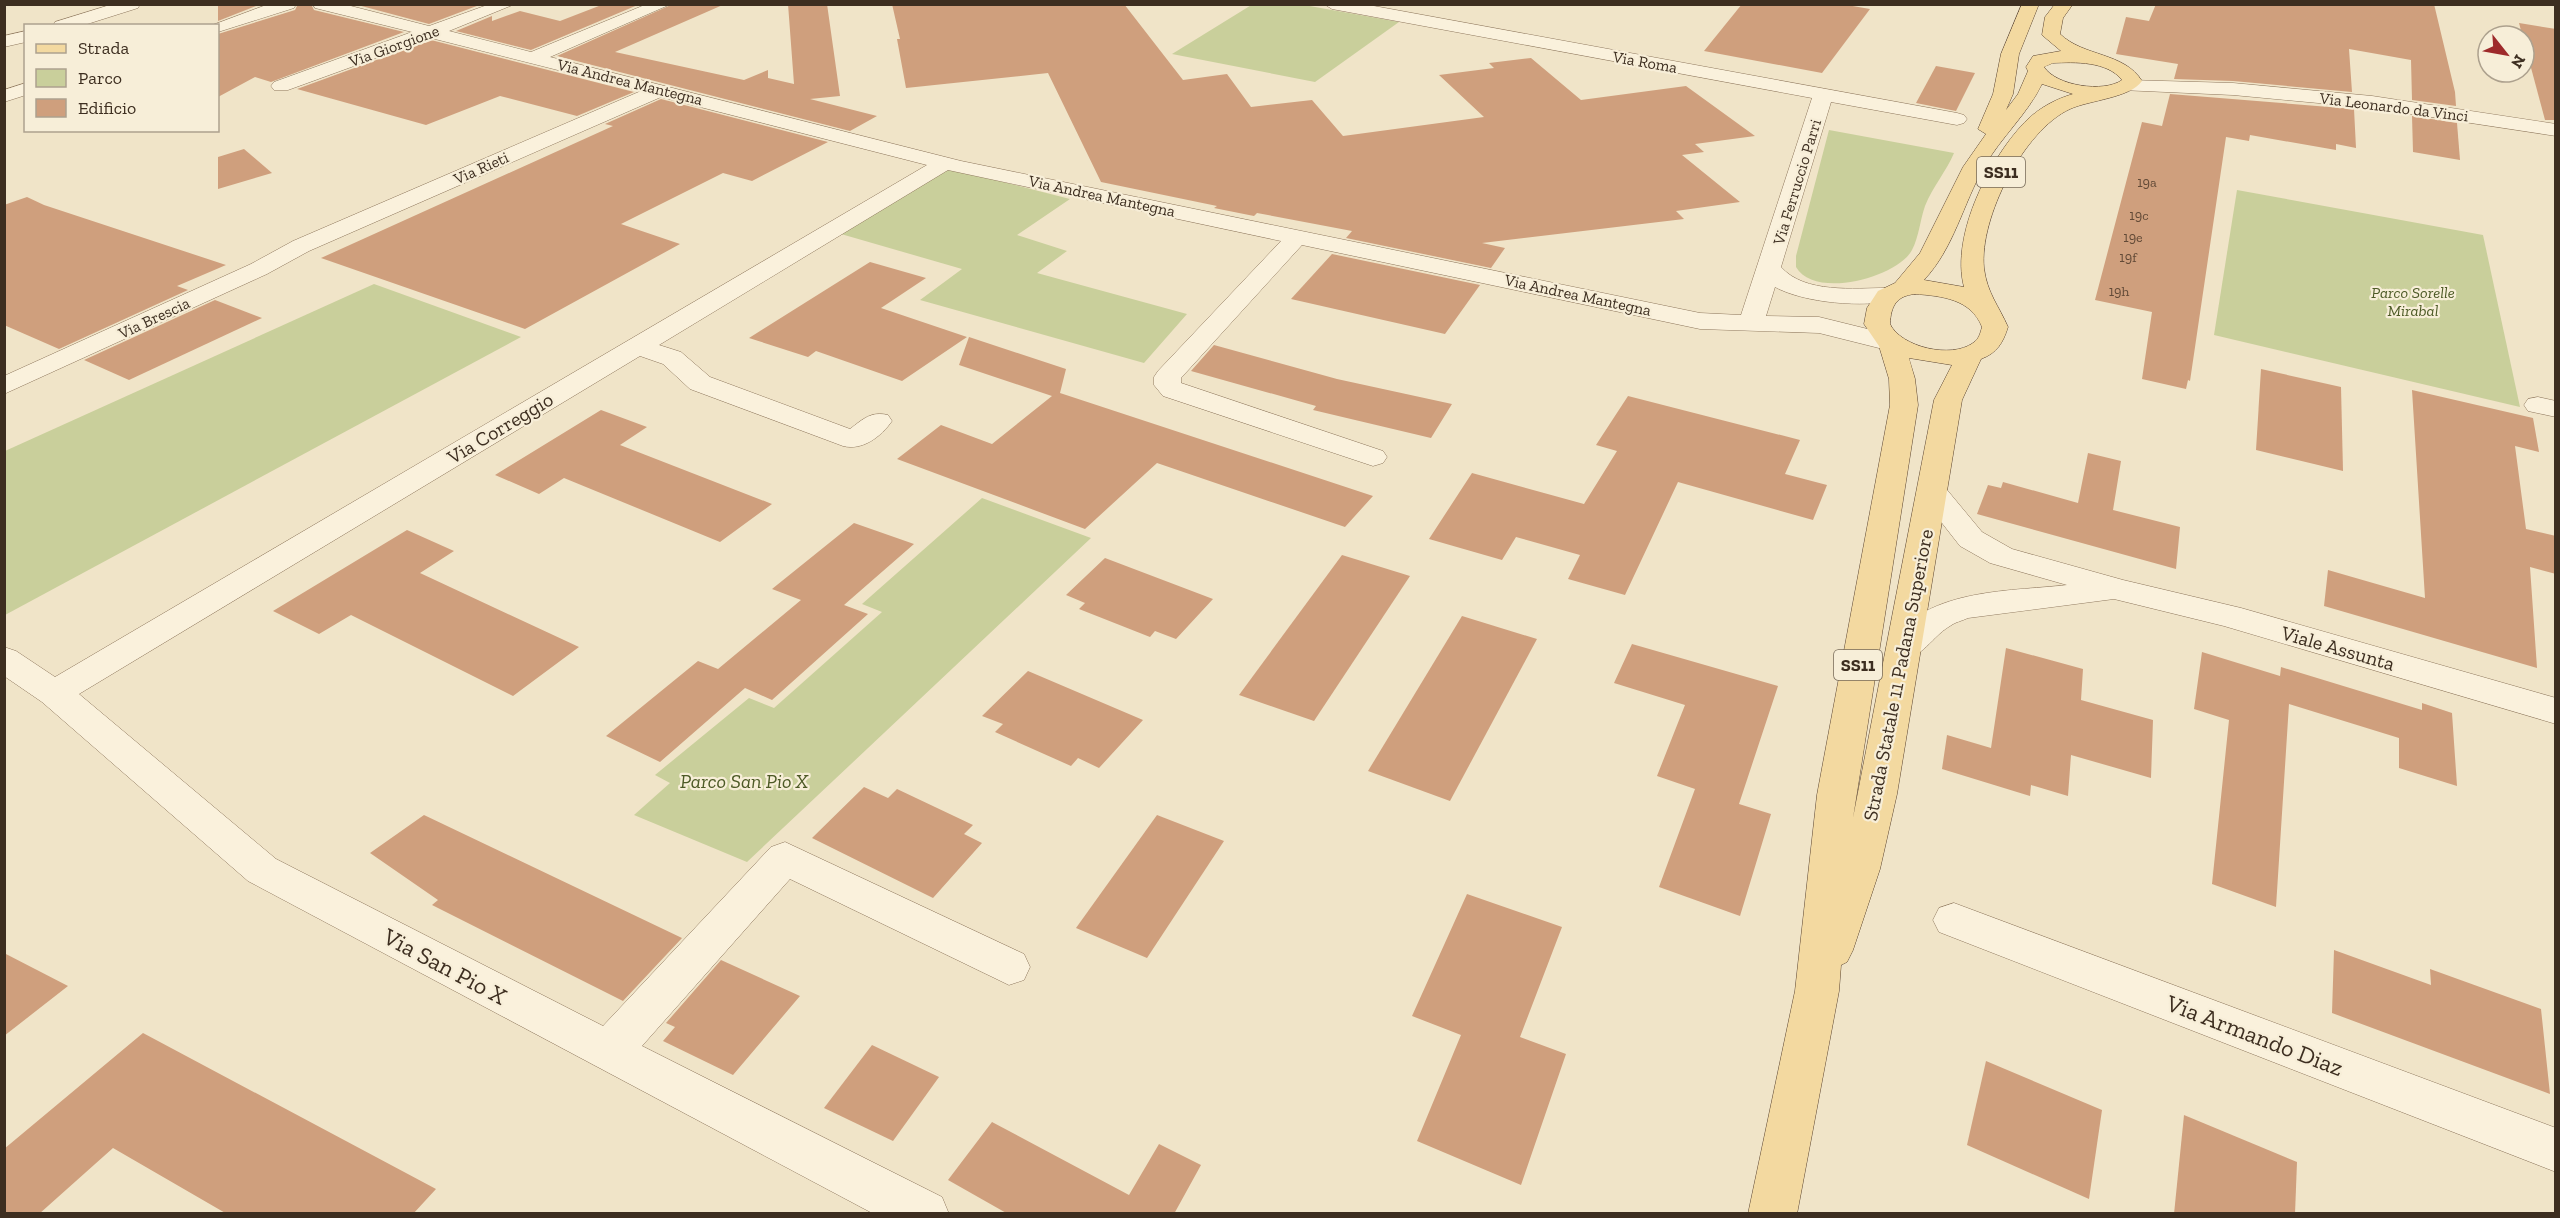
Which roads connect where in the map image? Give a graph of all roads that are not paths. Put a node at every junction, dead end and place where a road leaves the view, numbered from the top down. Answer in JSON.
{"nodes":[{"id":1,"x":132,"y":4,"type":"edge"},
{"id":2,"x":288,"y":4,"type":"edge"},
{"id":3,"x":321,"y":4,"type":"edge"},
{"id":4,"x":507,"y":4,"type":"edge"},
{"id":5,"x":663,"y":4,"type":"edge"},
{"id":6,"x":1332,"y":4,"type":"edge"},
{"id":7,"x":2065,"y":4,"type":"edge"},
{"id":8,"x":2030,"y":7,"type":"edge"},
{"id":9,"x":67,"y":24,"type":"edge"},
{"id":10,"x":219,"y":27,"type":"edge"},
{"id":11,"x":434,"y":33,"type":"junction"},
{"id":12,"x":24,"y":37,"type":"edge"},
{"id":13,"x":4,"y":42,"type":"edge"},
{"id":14,"x":532,"y":58,"type":"junction"},
{"id":15,"x":2093,"y":60,"type":"junction"},
{"id":16,"x":2038,"y":67,"type":"junction"},
{"id":17,"x":2125,"y":78,"type":"junction"},
{"id":18,"x":281,"y":86,"type":"dead end"},
{"id":19,"x":24,"y":90,"type":"edge"},
{"id":20,"x":660,"y":90,"type":"junction"},
{"id":21,"x":2105,"y":91,"type":"junction"},
{"id":22,"x":1823,"y":95,"type":"junction"},
{"id":23,"x":4,"y":96,"type":"edge"},
{"id":24,"x":1958,"y":119,"type":"dead end"},
{"id":25,"x":2556,"y":130,"type":"edge"},
{"id":26,"x":1985,"y":148,"type":"junction"},
{"id":27,"x":945,"y":163,"type":"junction"},
{"id":28,"x":1297,"y":237,"type":"junction"},
{"id":29,"x":301,"y":246,"type":"joint"},
{"id":30,"x":1770,"y":270,"type":"junction"},
{"id":31,"x":1895,"y":291,"type":"junction"},
{"id":32,"x":1981,"y":304,"type":"junction"},
{"id":33,"x":1752,"y":324,"type":"junction"},
{"id":34,"x":1891,"y":343,"type":"junction"},
{"id":35,"x":638,"y":346,"type":"junction"},
{"id":36,"x":1969,"y":356,"type":"junction"},
{"id":37,"x":4,"y":386,"type":"edge"},
{"id":38,"x":878,"y":422,"type":"dead end"},
{"id":39,"x":1373,"y":457,"type":"dead end"},
{"id":40,"x":1932,"y":491,"type":"junction"},
{"id":41,"x":2119,"y":590,"type":"junction"},
{"id":42,"x":1903,"y":648,"type":"junction"},
{"id":43,"x":4,"y":659,"type":"edge"},
{"id":44,"x":54,"y":693,"type":"junction"},
{"id":45,"x":2556,"y":711,"type":"edge"},
{"id":46,"x":1954,"y":920,"type":"dead end"},
{"id":47,"x":1009,"y":967,"type":"dead end"},
{"id":48,"x":1817,"y":991,"type":"junction"},
{"id":49,"x":609,"y":1052,"type":"junction"},
{"id":50,"x":2556,"y":1150,"type":"edge"},
{"id":51,"x":925,"y":1214,"type":"edge"},
{"id":52,"x":1772,"y":1214,"type":"edge"}],
"edges":[{"from":1,"to":9,"type":"street"},
{"from":2,"to":10,"type":"street"},
{"from":3,"to":11,"type":"street","name":"Via Andrea Mantegna"},
{"from":4,"to":11,"type":"street","name":"Via Giorgione"},
{"from":5,"to":14,"type":"street"},
{"from":6,"to":22,"type":"street","name":"Via Roma"},
{"from":7,"to":15,"type":"main road"},
{"from":8,"to":16,"type":"main road","number":"SS11"},
{"from":8,"to":26,"type":"main road","number":"SS11"},
{"from":11,"to":14,"type":"street","name":"Via Andrea Mantegna"},
{"from":11,"to":18,"type":"street","name":"Via Giorgione"},
{"from":12,"to":13,"type":"street"},
{"from":14,"to":20,"type":"street","name":"Via Andrea Mantegna"},
{"from":15,"to":16,"type":"main road"},
{"from":15,"to":17,"type":"main road"},
{"from":16,"to":21,"type":"main road","number":"SS11"},
{"from":16,"to":26,"type":"main road","number":"SS11"},
{"from":17,"to":21,"type":"main road","number":"SS11"},
{"from":17,"to":25,"type":"street","name":"Via Leonardo da Vinci"},
{"from":19,"to":23,"type":"street"},
{"from":20,"to":27,"type":"street","name":"Via Andrea Mantegna"},
{"from":20,"to":29,"type":"street","name":"Via Rieti"},
{"from":21,"to":32,"type":"main road","number":"SS11"},
{"from":22,"to":24,"type":"street","name":"Via Roma"},
{"from":22,"to":30,"type":"street","name":"Via Ferruccio Parri"},
{"from":26,"to":31,"type":"main road","number":"SS11"},
{"from":27,"to":28,"type":"street","name":"Via Andrea Mantegna"},
{"from":27,"to":35,"type":"street","name":"Via Correggio"},
{"from":28,"to":33,"type":"street","name":"Via Andrea Mantegna"},
{"from":28,"to":39,"type":"street"},
{"from":29,"to":37,"type":"street","name":"Via Brescia"},
{"from":30,"to":31,"type":"street","name":"Via Ferruccio Parri"},
{"from":30,"to":33,"type":"street","name":"Via Ferruccio Parri"},
{"from":31,"to":32,"type":"main road"},
{"from":31,"to":34,"type":"main road","name":"Strada Statale 11 Padana Superiore","number":"SS11"},
{"from":32,"to":36,"type":"main road","name":"Strada Statale 11 Padana Superiore","number":"SS11"},
{"from":33,"to":34,"type":"street","name":"Via Andrea Mantegna"},
{"from":34,"to":36,"type":"main road"},
{"from":34,"to":48,"type":"main road","name":"Strada Statale 11 Padana Superiore","number":"SS11"},
{"from":35,"to":38,"type":"street"},
{"from":35,"to":44,"type":"street","name":"Via Correggio"},
{"from":36,"to":40,"type":"main road","name":"Strada Statale 11 Padana Superiore","number":"SS11"},
{"from":40,"to":41,"type":"street","name":"Viale Assunta"},
{"from":40,"to":42,"type":"main road","name":"Strada Statale 11 Padana Superiore","number":"SS11"},
{"from":41,"to":42,"type":"street","name":"Viale Assunta"},
{"from":41,"to":45,"type":"street","name":"Viale Assunta"},
{"from":42,"to":48,"type":"main road","name":"Strada Statale 11 Padana Superiore","number":"SS11"},
{"from":43,"to":44,"type":"street","name":"Via San Pio X"},
{"from":44,"to":49,"type":"street","name":"Via San Pio X"},
{"from":46,"to":50,"type":"street","name":"Via Armando Diaz"},
{"from":47,"to":49,"type":"street"},
{"from":48,"to":52,"type":"main road","name":"Strada Statale 11 Padana Superiore","number":"SS11"},
{"from":49,"to":51,"type":"street","name":"Via San Pio X"}]}
